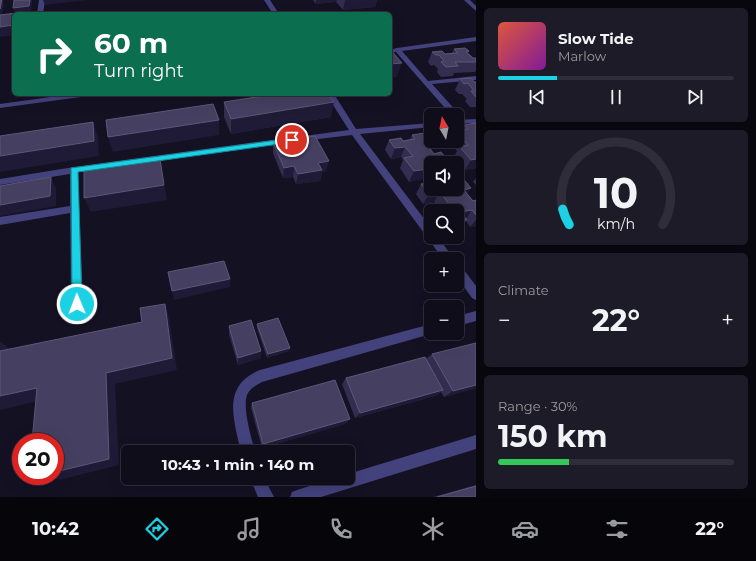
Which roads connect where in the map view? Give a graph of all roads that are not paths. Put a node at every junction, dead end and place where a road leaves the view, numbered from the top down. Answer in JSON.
{"nodes":[{"id":1,"x":42,"y":0,"type":"edge"},
{"id":2,"x":267,"y":0,"type":"edge"},
{"id":3,"x":467,"y":0,"type":"edge"},
{"id":4,"x":476,"y":9,"type":"edge"},
{"id":5,"x":40,"y":12,"type":"edge"},
{"id":6,"x":275,"y":12,"type":"edge"},
{"id":7,"x":476,"y":39,"type":"edge"},
{"id":8,"x":393,"y":50,"type":"edge"},
{"id":9,"x":476,"y":78,"type":"edge"},
{"id":10,"x":425,"y":83,"type":"junction"},
{"id":11,"x":29,"y":96,"type":"edge"},
{"id":12,"x":75,"y":96,"type":"edge"},
{"id":13,"x":331,"y":96,"type":"edge"},
{"id":14,"x":28,"y":103,"type":"junction"},
{"id":15,"x":0,"y":106,"type":"edge"},
{"id":16,"x":448,"y":108,"type":"edge"},
{"id":17,"x":464,"y":120,"type":"edge"},
{"id":18,"x":476,"y":121,"type":"edge"},
{"id":19,"x":424,"y":126,"type":"edge"},
{"id":20,"x":354,"y":132,"type":"junction"},
{"id":21,"x":74,"y":170,"type":"junction"},
{"id":22,"x":0,"y":182,"type":"edge"},
{"id":23,"x":74,"y":209,"type":"junction"},
{"id":24,"x":0,"y":221,"type":"edge"},
{"id":25,"x":424,"y":225,"type":"edge"},
{"id":26,"x":464,"y":279,"type":"edge"},
{"id":27,"x":476,"y":295,"type":"edge"},
{"id":28,"x":77,"y":304,"type":"dead end"},
{"id":29,"x":476,"y":316,"type":"edge"},
{"id":30,"x":464,"y":319,"type":"edge"},
{"id":31,"x":424,"y":331,"type":"edge"},
{"id":32,"x":476,"y":442,"type":"edge"},
{"id":33,"x":247,"y":445,"type":"edge"},
{"id":34,"x":260,"y":485,"type":"edge"},
{"id":35,"x":267,"y":497,"type":"edge"},
{"id":36,"x":297,"y":497,"type":"edge"}],
"edges":[{"from":1,"to":5,"type":"lane"},
{"from":2,"to":6,"type":"lane"},
{"from":3,"to":4,"type":"lane"},
{"from":7,"to":8,"type":"lane"},
{"from":8,"to":10,"type":"lane"},
{"from":9,"to":10,"type":"lane"},
{"from":10,"to":16,"type":"lane"},
{"from":11,"to":14,"type":"lane"},
{"from":12,"to":14,"type":"lane"},
{"from":13,"to":20,"type":"lane"},
{"from":14,"to":15,"type":"lane"},
{"from":17,"to":18,"type":"lane"},
{"from":19,"to":20,"type":"lane"},
{"from":20,"to":21,"type":"lane"},
{"from":20,"to":25,"type":"lane"},
{"from":21,"to":22,"type":"lane"},
{"from":21,"to":23,"type":"lane"},
{"from":23,"to":24,"type":"lane"},
{"from":23,"to":28,"type":"lane"},
{"from":26,"to":27,"type":"lane"},
{"from":29,"to":30,"type":"lane"},
{"from":31,"to":33,"type":"lane"},
{"from":32,"to":36,"type":"lane"},
{"from":34,"to":35,"type":"lane"}]}
